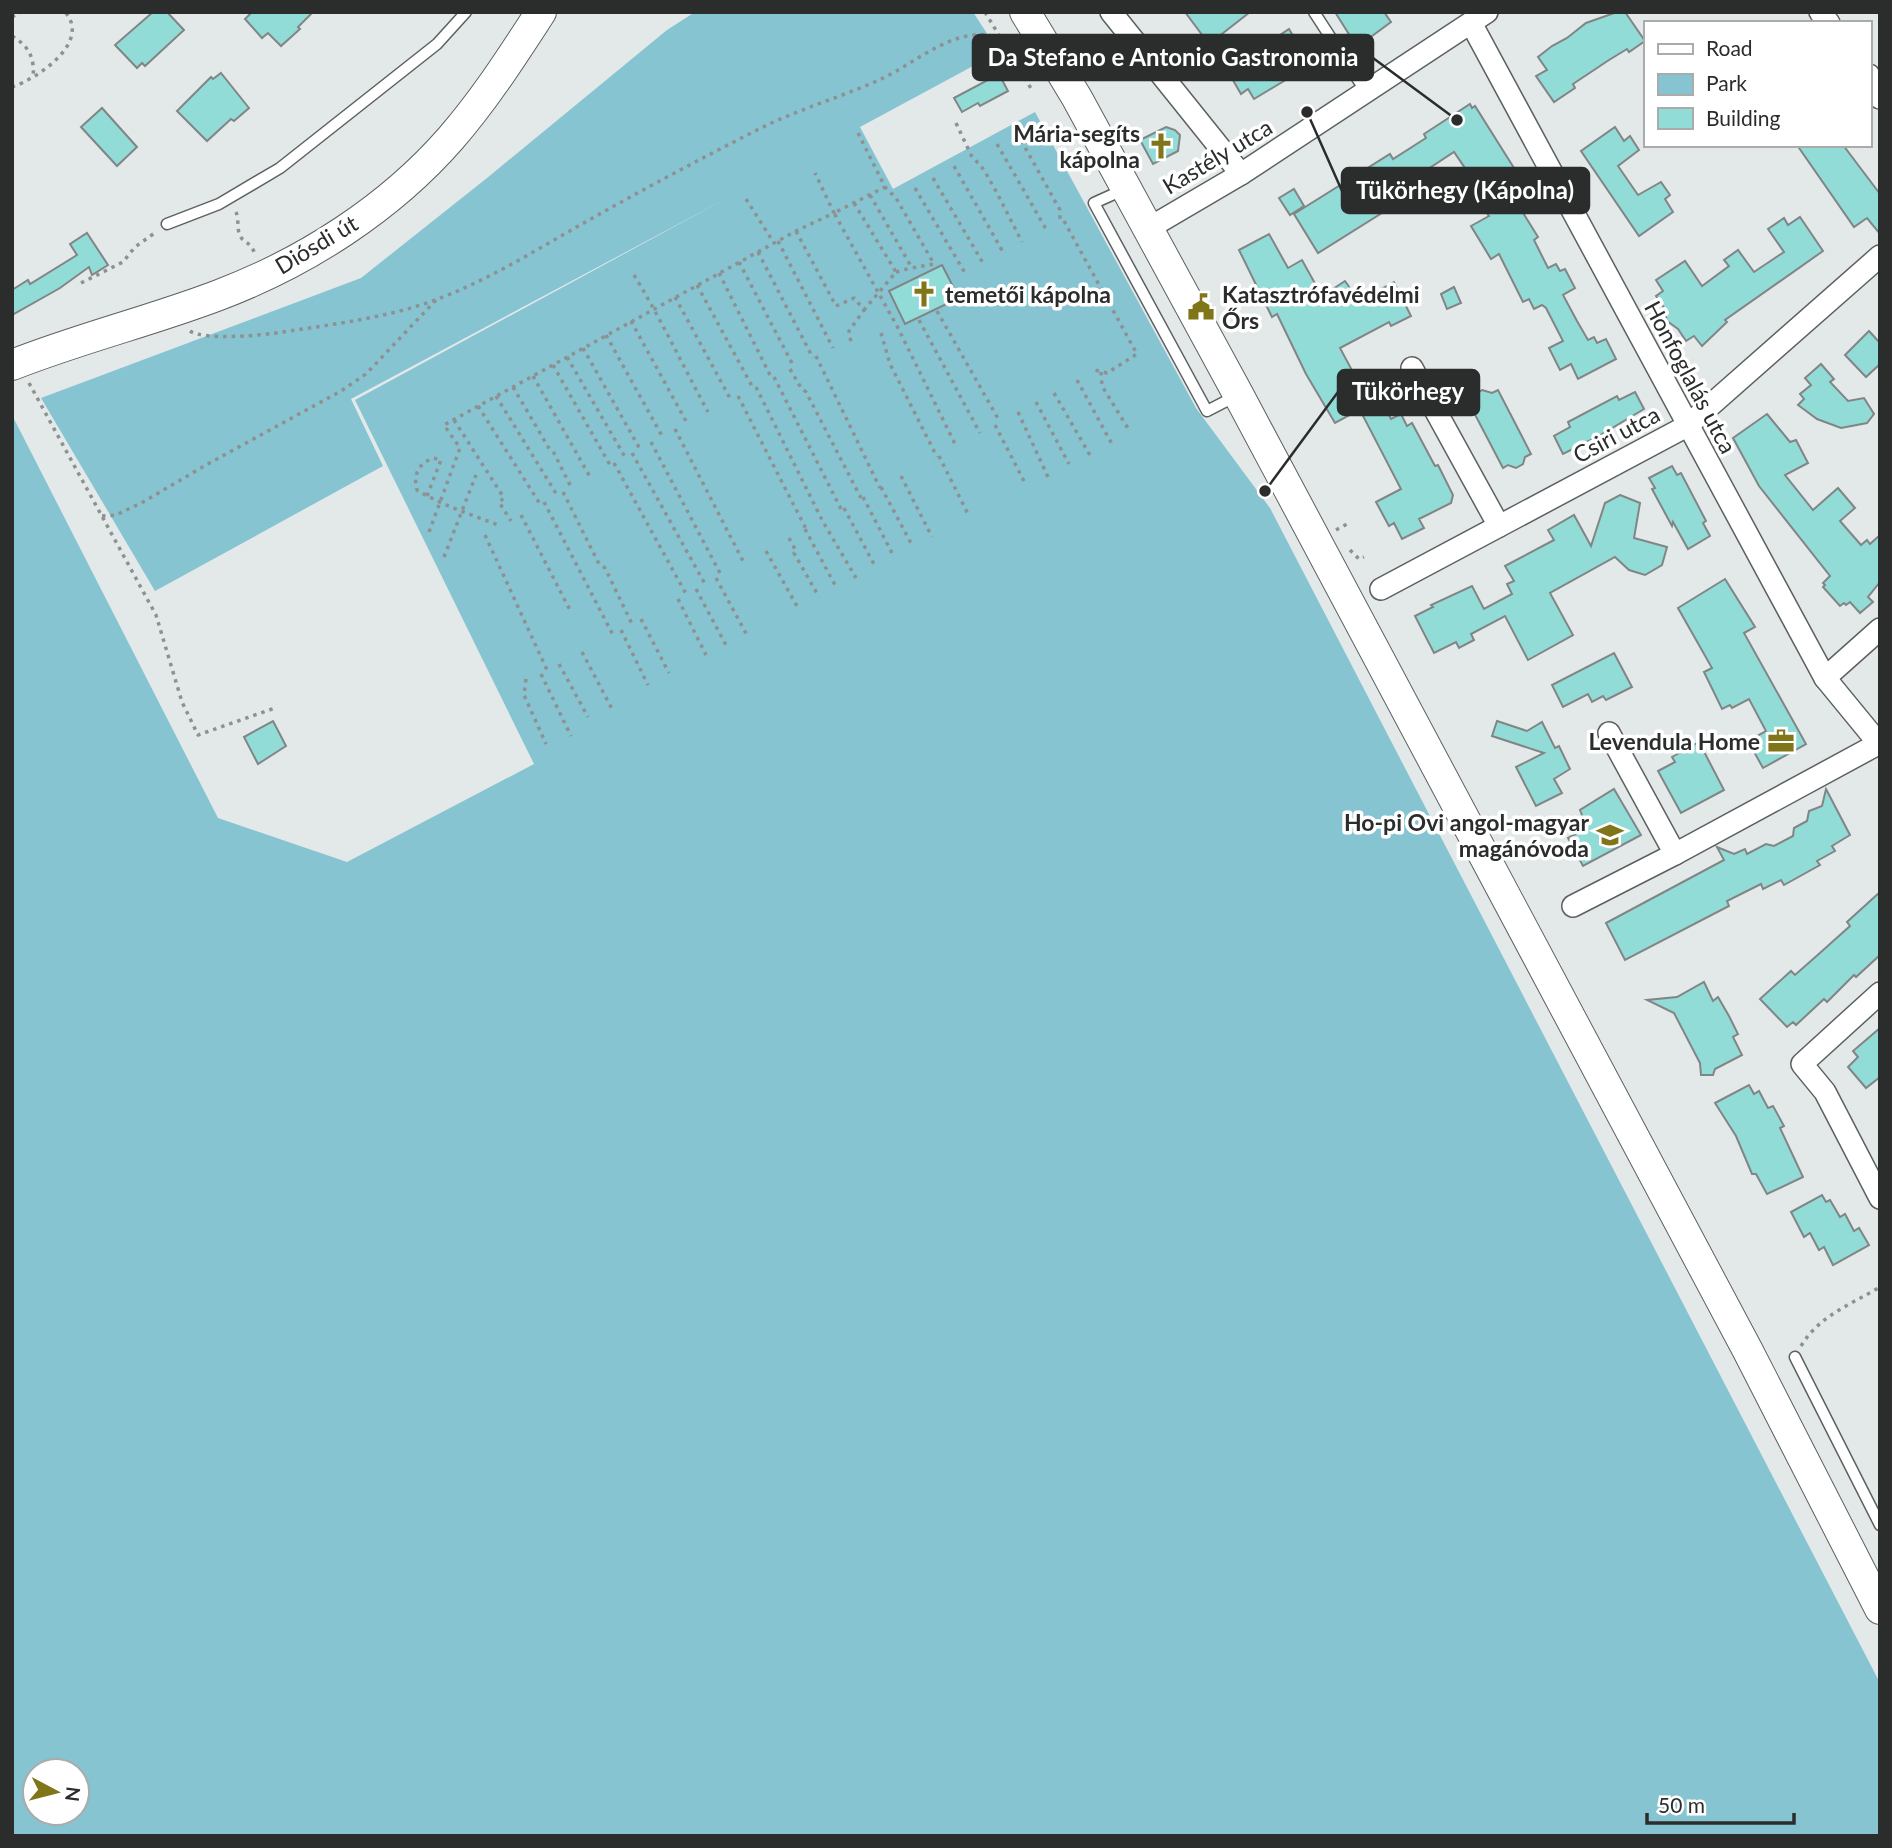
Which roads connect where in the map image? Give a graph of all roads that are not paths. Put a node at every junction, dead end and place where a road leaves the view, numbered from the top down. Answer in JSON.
{"nodes":[{"id":1,"x":466,"y":12,"type":"edge"},
{"id":2,"x":541,"y":12,"type":"edge"},
{"id":3,"x":1025,"y":12,"type":"edge"},
{"id":4,"x":1111,"y":12,"type":"edge"},
{"id":5,"x":1314,"y":12,"type":"edge"},
{"id":6,"x":1479,"y":18,"type":"edge"},
{"id":7,"x":1871,"y":79,"type":"edge"},
{"id":8,"x":1366,"y":92,"type":"junction"},
{"id":9,"x":1880,"y":98,"type":"edge"},
{"id":10,"x":1241,"y":174,"type":"junction"},
{"id":11,"x":1127,"y":188,"type":"junction"},
{"id":12,"x":167,"y":224,"type":"road end"},
{"id":13,"x":1149,"y":228,"type":"junction"},
{"id":14,"x":1880,"y":256,"type":"edge"},
{"id":15,"x":15,"y":364,"type":"edge"},
{"id":16,"x":1412,"y":368,"type":"dead end"},
{"id":17,"x":1238,"y":394,"type":"junction"},
{"id":18,"x":1687,"y":426,"type":"junction"},
{"id":19,"x":1499,"y":526,"type":"junction"},
{"id":20,"x":1381,"y":590,"type":"dead end"},
{"id":21,"x":1880,"y":629,"type":"edge"},
{"id":22,"x":1825,"y":678,"type":"junction"},
{"id":23,"x":1609,"y":733,"type":"dead end"},
{"id":24,"x":1879,"y":744,"type":"edge"},
{"id":25,"x":1675,"y":854,"type":"junction"},
{"id":26,"x":1573,"y":906,"type":"dead end"},
{"id":27,"x":1880,"y":993,"type":"edge"},
{"id":28,"x":1880,"y":1198,"type":"edge"},
{"id":29,"x":1795,"y":1357,"type":"road end"},
{"id":30,"x":1880,"y":1525,"type":"edge"},
{"id":31,"x":1880,"y":1609,"type":"edge"}],
"edges":[{"from":1,"to":12,"type":"lane"},
{"from":2,"to":15,"type":"main road","name":"Diósdi út"},
{"from":3,"to":11,"type":"main road"},
{"from":4,"to":10,"type":"street"},
{"from":5,"to":8,"type":"lane"},
{"from":6,"to":8,"type":"street","name":"Kastély utca"},
{"from":6,"to":18,"type":"street","name":"Honfoglalás utca"},
{"from":7,"to":9,"type":"street"},
{"from":8,"to":10,"type":"street","name":"Kastély utca"},
{"from":10,"to":13,"type":"street","name":"Kastély utca"},
{"from":11,"to":13,"type":"main road"},
{"from":11,"to":17,"type":"lane"},
{"from":13,"to":17,"type":"main road"},
{"from":14,"to":18,"type":"street","name":"Csiri utca"},
{"from":16,"to":19,"type":"street"},
{"from":17,"to":31,"type":"main road"},
{"from":18,"to":19,"type":"street","name":"Csiri utca"},
{"from":18,"to":22,"type":"street","name":"Honfoglalás utca"},
{"from":19,"to":20,"type":"street","name":"Csiri utca"},
{"from":21,"to":22,"type":"street"},
{"from":22,"to":24,"type":"street","name":"Honfoglalás utca"},
{"from":23,"to":25,"type":"street"},
{"from":24,"to":25,"type":"street"},
{"from":25,"to":26,"type":"street"},
{"from":27,"to":28,"type":"street"},
{"from":29,"to":30,"type":"lane"}]}
